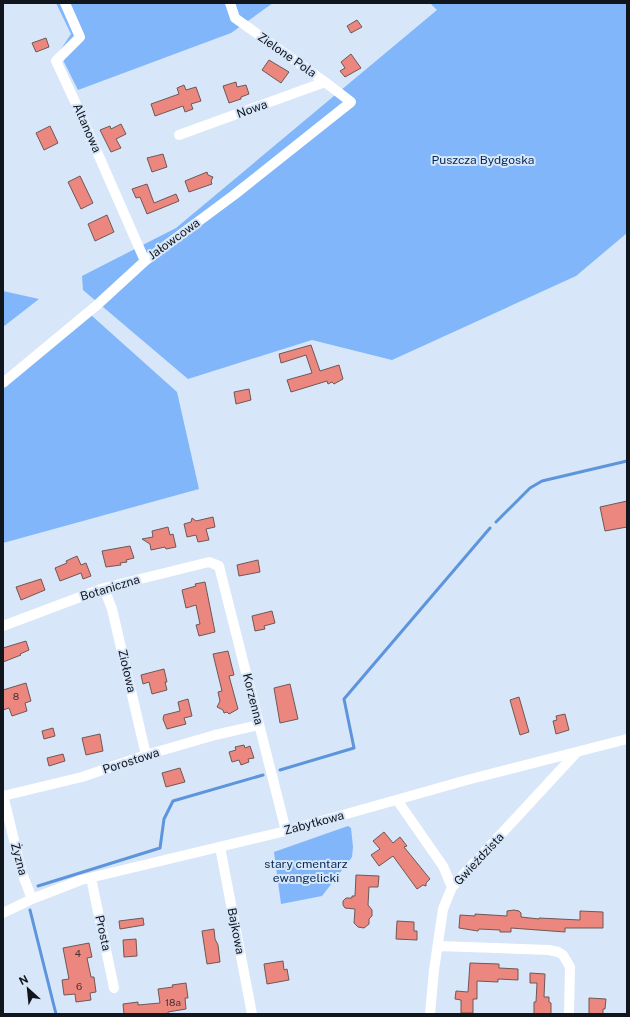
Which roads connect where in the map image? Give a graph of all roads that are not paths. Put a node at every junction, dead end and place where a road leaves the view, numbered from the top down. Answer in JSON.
{"nodes":[{"id":1,"x":65,"y":3,"type":"edge"},
{"id":2,"x":230,"y":3,"type":"edge"},
{"id":3,"x":325,"y":82,"type":"junction"},
{"id":4,"x":351,"y":102,"type":"joint"},
{"id":5,"x":178,"y":134,"type":"dead end"},
{"id":6,"x":145,"y":261,"type":"junction"},
{"id":7,"x":3,"y":383,"type":"edge"},
{"id":8,"x":219,"y":566,"type":"joint"},
{"id":9,"x":104,"y":588,"type":"junction"},
{"id":10,"x":3,"y":626,"type":"edge"},
{"id":11,"x":259,"y":725,"type":"junction"},
{"id":12,"x":627,"y":739,"type":"edge"},
{"id":13,"x":577,"y":752,"type":"junction"},
{"id":14,"x":146,"y":755,"type":"junction"},
{"id":15,"x":3,"y":796,"type":"edge"},
{"id":16,"x":397,"y":800,"type":"junction"},
{"id":17,"x":286,"y":831,"type":"junction"},
{"id":18,"x":220,"y":847,"type":"junction"},
{"id":19,"x":92,"y":878,"type":"junction"},
{"id":20,"x":452,"y":887,"type":"junction"},
{"id":21,"x":32,"y":899,"type":"junction"},
{"id":22,"x":3,"y":913,"type":"edge"},
{"id":23,"x":438,"y":946,"type":"junction"},
{"id":24,"x":114,"y":988,"type":"dead end"},
{"id":25,"x":252,"y":1014,"type":"edge"},
{"id":26,"x":430,"y":1014,"type":"edge"},
{"id":27,"x":569,"y":1014,"type":"edge"}],
"edges":[{"from":1,"to":6,"type":"street","name":"Altanowa"},
{"from":2,"to":3,"type":"street","name":"Zielone Pola"},
{"from":3,"to":4,"type":"street","name":"Zielone Pola"},
{"from":3,"to":5,"type":"street","name":"Nowa"},
{"from":4,"to":6,"type":"street","name":"Jałowcowa"},
{"from":6,"to":7,"type":"street","name":"Jałowcowa"},
{"from":8,"to":9,"type":"street","name":"Botaniczna"},
{"from":8,"to":11,"type":"street","name":"Korzenna"},
{"from":9,"to":10,"type":"street","name":"Botaniczna"},
{"from":9,"to":14,"type":"street","name":"Ziołowa"},
{"from":11,"to":14,"type":"street","name":"Porostowa"},
{"from":11,"to":17,"type":"street","name":"Korzenna"},
{"from":12,"to":13,"type":"street","name":"Zabytkowa"},
{"from":13,"to":16,"type":"street","name":"Zabytkowa"},
{"from":13,"to":20,"type":"street","name":"Gwieździsta"},
{"from":14,"to":15,"type":"street","name":"Porostowa"},
{"from":15,"to":21,"type":"street","name":"Żyzna"},
{"from":16,"to":17,"type":"street","name":"Zabytkowa"},
{"from":16,"to":20,"type":"street"},
{"from":17,"to":18,"type":"street","name":"Zabytkowa"},
{"from":18,"to":19,"type":"street","name":"Zabytkowa"},
{"from":18,"to":25,"type":"street","name":"Bajkowa"},
{"from":19,"to":21,"type":"street","name":"Zabytkowa"},
{"from":19,"to":24,"type":"street","name":"Prosta"},
{"from":20,"to":23,"type":"street","name":"Gwieździsta"},
{"from":21,"to":22,"type":"street","name":"Zabytkowa"},
{"from":23,"to":26,"type":"street","name":"Gwieździsta"},
{"from":23,"to":27,"type":"street"}]}
